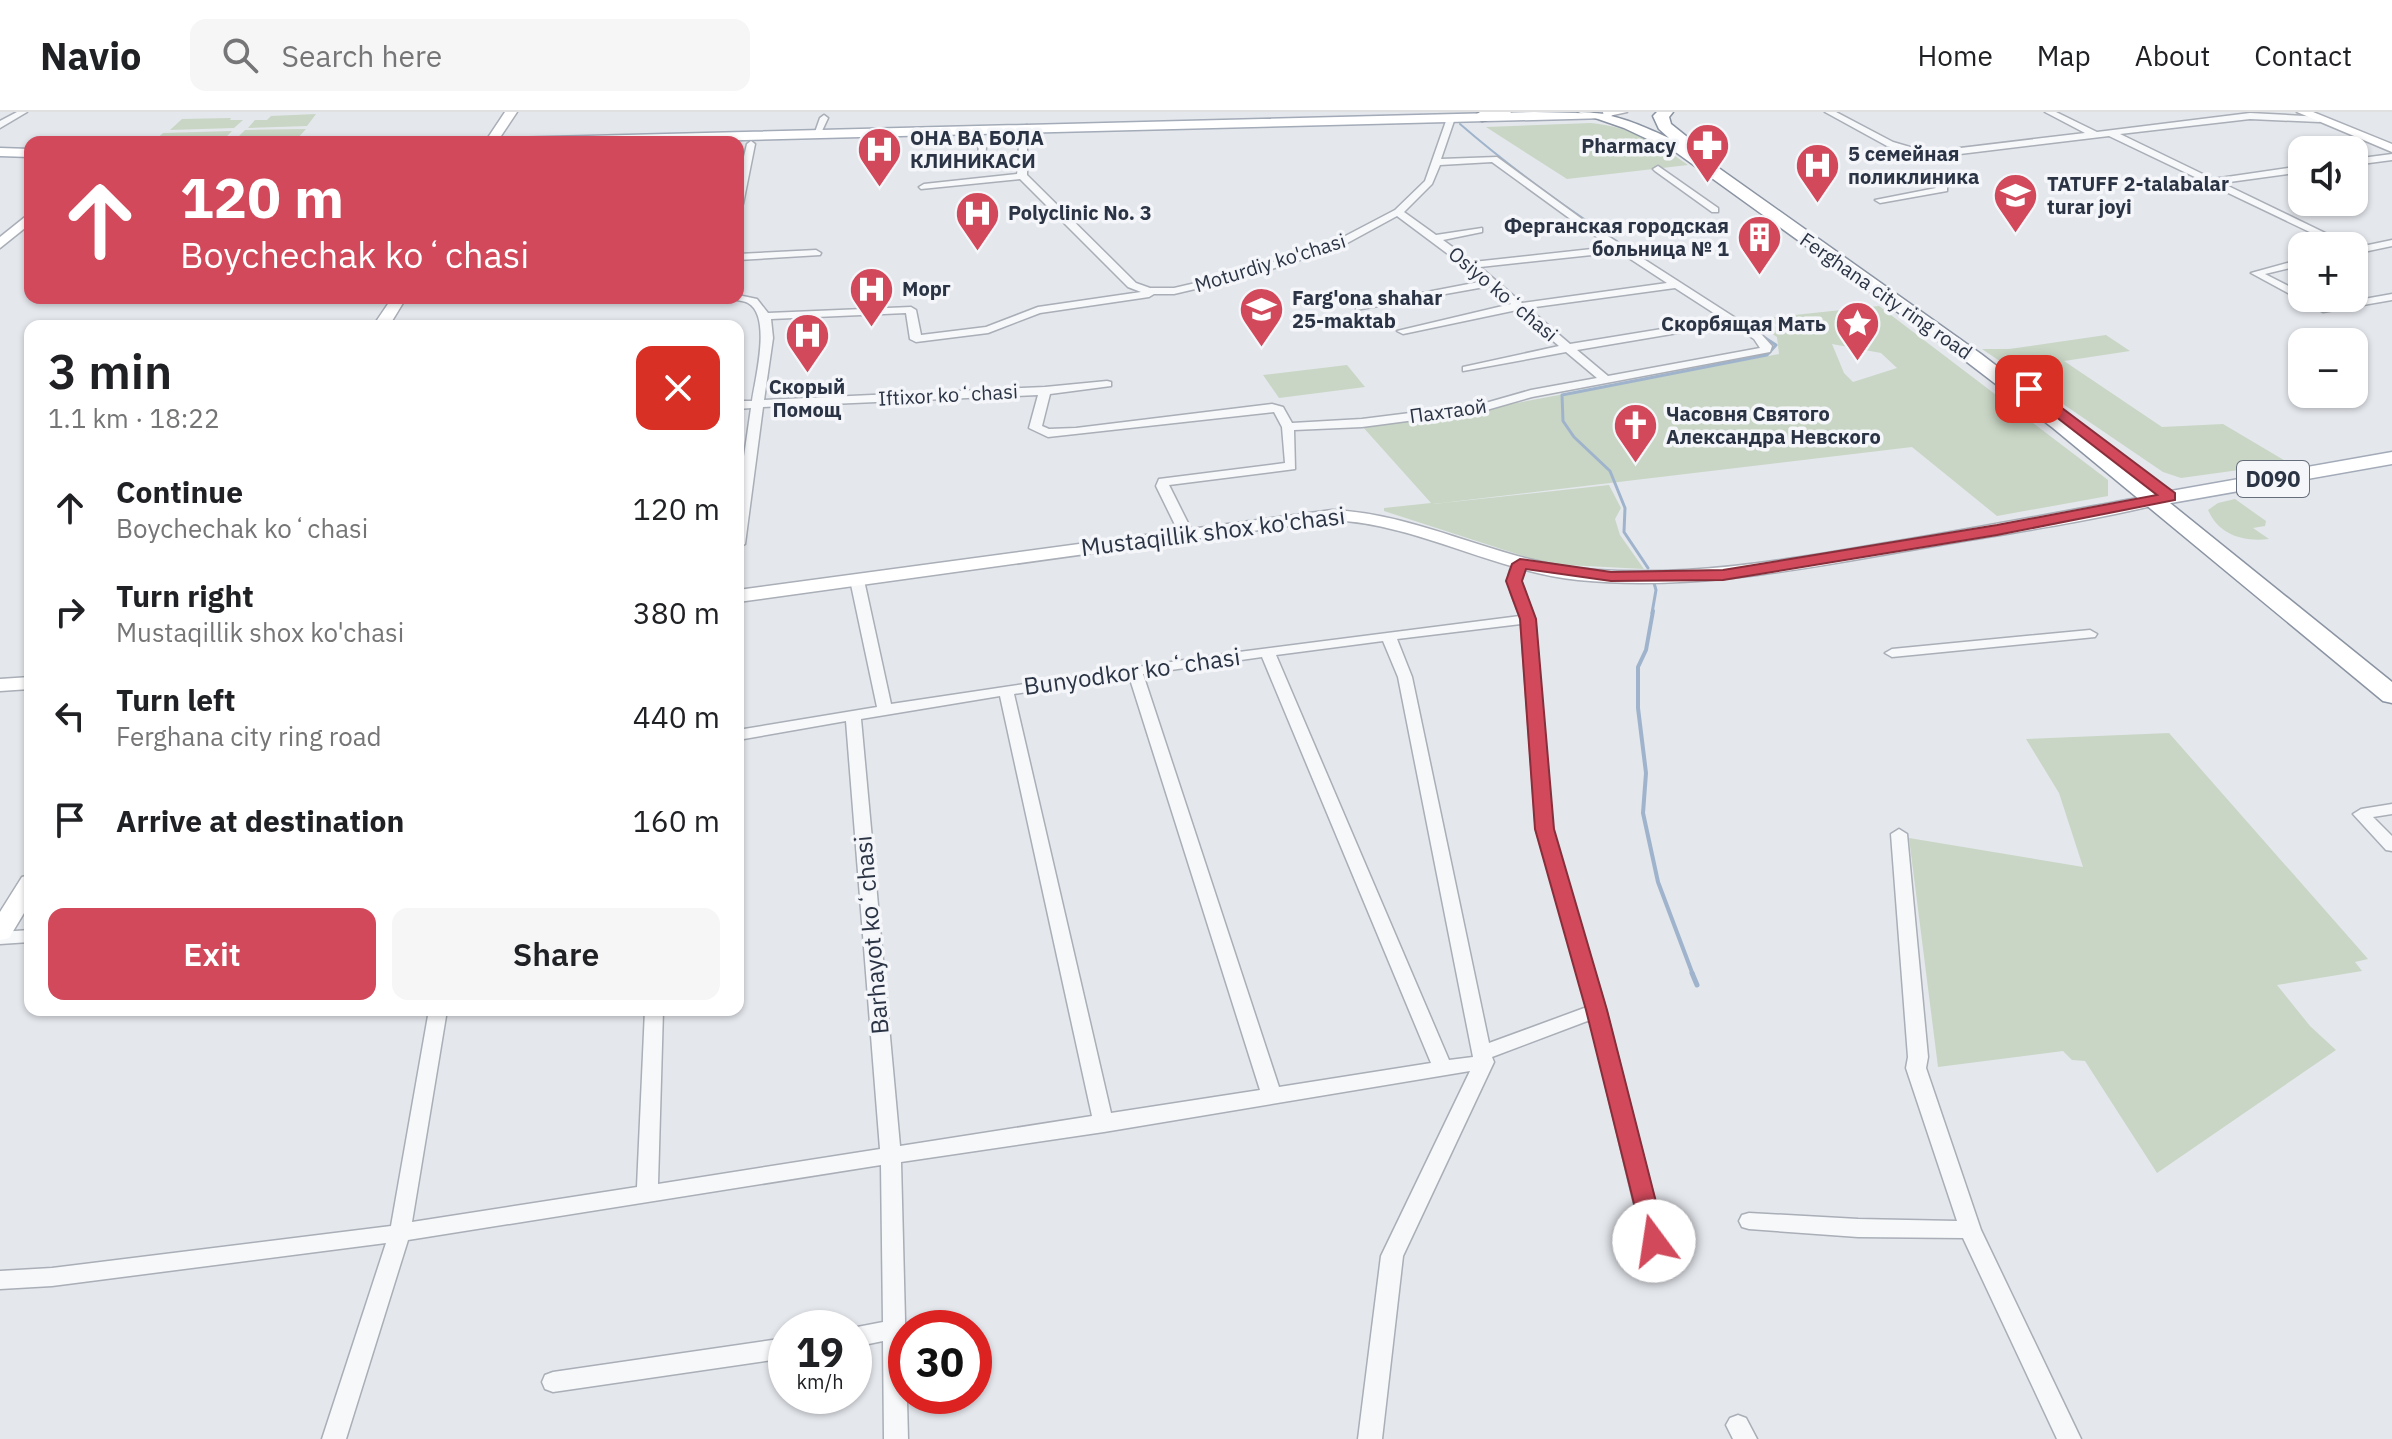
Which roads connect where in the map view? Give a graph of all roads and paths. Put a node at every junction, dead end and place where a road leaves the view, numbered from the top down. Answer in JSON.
{"nodes":[{"id":1,"x":23,"y":112,"type":"edge"},
{"id":2,"x":511,"y":112,"type":"edge"},
{"id":3,"x":1504,"y":112,"type":"edge"},
{"id":4,"x":1666,"y":112,"type":"edge"},
{"id":5,"x":1829,"y":112,"type":"edge"},
{"id":6,"x":2049,"y":112,"type":"edge"},
{"id":7,"x":2303,"y":112,"type":"edge"},
{"id":8,"x":1602,"y":113,"type":"edge"},
{"id":9,"x":1482,"y":116,"type":"junction"},
{"id":10,"x":824,"y":118,"type":"dead end"},
{"id":11,"x":2319,"y":119,"type":"junction"},
{"id":12,"x":1450,"y":121,"type":"junction"},
{"id":13,"x":0,"y":125,"type":"edge"},
{"id":14,"x":1024,"y":130,"type":"junction"},
{"id":15,"x":817,"y":133,"type":"junction"},
{"id":16,"x":2110,"y":134,"type":"junction"},
{"id":17,"x":2096,"y":135,"type":"junction"},
{"id":18,"x":495,"y":136,"type":"edge"},
{"id":19,"x":714,"y":136,"type":"edge"},
{"id":20,"x":744,"y":139,"type":"edge"},
{"id":21,"x":751,"y":144,"type":"dead end"},
{"id":22,"x":982,"y":147,"type":"dead end"},
{"id":23,"x":2392,"y":148,"type":"edge"},
{"id":24,"x":1692,"y":149,"type":"junction"},
{"id":25,"x":0,"y":154,"type":"edge"},
{"id":26,"x":24,"y":155,"type":"edge"},
{"id":27,"x":2392,"y":157,"type":"edge"},
{"id":28,"x":2368,"y":160,"type":"edge"},
{"id":29,"x":1438,"y":162,"type":"junction"},
{"id":30,"x":1658,"y":169,"type":"dead end"},
{"id":31,"x":1022,"y":170,"type":"junction"},
{"id":32,"x":2288,"y":171,"type":"edge"},
{"id":33,"x":744,"y":176,"type":"edge"},
{"id":34,"x":2208,"y":182,"type":"junction"},
{"id":35,"x":1936,"y":183,"type":"dead end"},
{"id":36,"x":924,"y":187,"type":"dead end"},
{"id":37,"x":1880,"y":200,"type":"dead end"},
{"id":38,"x":1715,"y":210,"type":"dead end"},
{"id":39,"x":1398,"y":212,"type":"junction"},
{"id":40,"x":24,"y":222,"type":"edge"},
{"id":41,"x":1479,"y":230,"type":"dead end"},
{"id":42,"x":2316,"y":232,"type":"edge"},
{"id":43,"x":1435,"y":238,"type":"junction"},
{"id":44,"x":2392,"y":243,"type":"edge"},
{"id":45,"x":0,"y":244,"type":"edge"},
{"id":46,"x":2368,"y":247,"type":"edge"},
{"id":47,"x":1601,"y":251,"type":"dead end"},
{"id":48,"x":816,"y":253,"type":"dead end"},
{"id":49,"x":744,"y":257,"type":"edge"},
{"id":50,"x":1471,"y":265,"type":"junction"},
{"id":51,"x":2288,"y":265,"type":"edge"},
{"id":52,"x":1491,"y":283,"type":"junction"},
{"id":53,"x":1676,"y":285,"type":"junction"},
{"id":54,"x":2288,"y":290,"type":"edge"},
{"id":55,"x":1162,"y":292,"type":"junction"},
{"id":56,"x":2392,"y":297,"type":"edge"},
{"id":57,"x":744,"y":299,"type":"edge"},
{"id":58,"x":2368,"y":301,"type":"edge"},
{"id":59,"x":1519,"y":307,"type":"junction"},
{"id":60,"x":1360,"y":308,"type":"dead end"},
{"id":61,"x":765,"y":316,"type":"junction"},
{"id":62,"x":1732,"y":321,"type":"junction"},
{"id":63,"x":1403,"y":331,"type":"dead end"},
{"id":64,"x":1567,"y":348,"type":"junction"},
{"id":65,"x":1467,"y":369,"type":"dead end"},
{"id":66,"x":1607,"y":381,"type":"junction"},
{"id":67,"x":1107,"y":384,"type":"dead end"},
{"id":68,"x":1045,"y":391,"type":"junction"},
{"id":69,"x":758,"y":404,"type":"junction"},
{"id":70,"x":744,"y":405,"type":"edge"},
{"id":71,"x":1288,"y":427,"type":"junction"},
{"id":72,"x":2392,"y":458,"type":"edge"},
{"id":73,"x":2162,"y":498,"type":"junction"},
{"id":74,"x":744,"y":502,"type":"edge"},
{"id":75,"x":1186,"y":533,"type":"junction"},
{"id":76,"x":1520,"y":564,"type":"junction"},
{"id":77,"x":857,"y":580,"type":"junction"},
{"id":78,"x":744,"y":595,"type":"edge"},
{"id":79,"x":1528,"y":619,"type":"junction"},
{"id":80,"x":2090,"y":634,"type":"dead end"},
{"id":81,"x":1388,"y":636,"type":"junction"},
{"id":82,"x":1268,"y":653,"type":"junction"},
{"id":83,"x":1892,"y":653,"type":"dead end"},
{"id":84,"x":1135,"y":672,"type":"junction"},
{"id":85,"x":2392,"y":677,"type":"edge"},
{"id":86,"x":24,"y":683,"type":"edge"},
{"id":87,"x":0,"y":685,"type":"edge"},
{"id":88,"x":1006,"y":691,"type":"junction"},
{"id":89,"x":2392,"y":695,"type":"edge"},
{"id":90,"x":885,"y":710,"type":"junction"},
{"id":91,"x":853,"y":715,"type":"junction"},
{"id":92,"x":744,"y":734,"type":"edge"},
{"id":93,"x":2392,"y":809,"type":"edge"},
{"id":94,"x":1899,"y":834,"type":"dead end"},
{"id":95,"x":2392,"y":846,"type":"edge"},
{"id":96,"x":24,"y":893,"type":"edge"},
{"id":97,"x":0,"y":932,"type":"edge"},
{"id":98,"x":24,"y":936,"type":"edge"},
{"id":99,"x":0,"y":938,"type":"edge"},
{"id":100,"x":1597,"y":1010,"type":"junction"},
{"id":101,"x":437,"y":1016,"type":"edge"},
{"id":102,"x":654,"y":1016,"type":"edge"},
{"id":103,"x":1483,"y":1057,"type":"junction"},
{"id":104,"x":1443,"y":1069,"type":"junction"},
{"id":105,"x":1272,"y":1097,"type":"junction"},
{"id":106,"x":1104,"y":1124,"type":"junction"},
{"id":107,"x":891,"y":1156,"type":"junction"},
{"id":108,"x":647,"y":1195,"type":"junction"},
{"id":109,"x":1749,"y":1221,"type":"dead end"},
{"id":110,"x":1970,"y":1230,"type":"junction"},
{"id":111,"x":400,"y":1233,"type":"junction"},
{"id":112,"x":1654,"y":1241,"type":"dead end"},
{"id":113,"x":0,"y":1280,"type":"edge"},
{"id":114,"x":894,"y":1310,"type":"edge"},
{"id":115,"x":768,"y":1351,"type":"edge"},
{"id":116,"x":553,"y":1382,"type":"dead end"},
{"id":117,"x":896,"y":1414,"type":"edge"},
{"id":118,"x":334,"y":1439,"type":"edge"},
{"id":119,"x":896,"y":1439,"type":"edge"},
{"id":120,"x":1370,"y":1439,"type":"edge"},
{"id":121,"x":2069,"y":1439,"type":"edge"}],
"edges":[{"from":1,"to":13,"type":"street"},
{"from":2,"to":18,"type":"main road"},
{"from":3,"to":9,"type":"highway"},
{"from":4,"to":24,"type":"highway"},
{"from":5,"to":17,"type":"street"},
{"from":6,"to":17,"type":"street"},
{"from":7,"to":11,"type":"main road"},
{"from":8,"to":9,"type":"main road"},
{"from":8,"to":12,"type":"main road"},
{"from":8,"to":24,"type":"highway","name":"Ferghana city ring road"},
{"from":8,"to":73,"type":"highway","name":"Ferghana city ring road"},
{"from":9,"to":14,"type":"main road"},
{"from":10,"to":15,"type":"street"},
{"from":11,"to":16,"type":"street"},
{"from":11,"to":23,"type":"main road"},
{"from":12,"to":14,"type":"main road"},
{"from":12,"to":29,"type":"street","name":"Moturdiy ko'chasi"},
{"from":14,"to":15,"type":"main road"},
{"from":14,"to":20,"type":"main road"},
{"from":14,"to":31,"type":"street"},
{"from":15,"to":19,"type":"main road"},
{"from":16,"to":17,"type":"street"},
{"from":16,"to":34,"type":"street"},
{"from":21,"to":33,"type":"street"},
{"from":22,"to":31,"type":"street"},
{"from":24,"to":73,"type":"highway","name":"Ferghana city ring road"},
{"from":25,"to":26,"type":"main road"},
{"from":27,"to":28,"type":"street"},
{"from":29,"to":39,"type":"street","name":"Moturdiy ko'chasi"},
{"from":29,"to":53,"type":"street"},
{"from":30,"to":38,"type":"street"},
{"from":31,"to":36,"type":"street"},
{"from":31,"to":55,"type":"street","name":"Moturdiy ko'chasi"},
{"from":32,"to":34,"type":"street"},
{"from":34,"to":42,"type":"street"},
{"from":35,"to":37,"type":"street"},
{"from":39,"to":43,"type":"street","name":"Osiyo koʻchasi"},
{"from":39,"to":55,"type":"street","name":"Moturdiy ko'chasi"},
{"from":40,"to":45,"type":"main road"},
{"from":41,"to":43,"type":"street"},
{"from":43,"to":50,"type":"street","name":"Osiyo koʻchasi"},
{"from":44,"to":46,"type":"street"},
{"from":47,"to":50,"type":"street"},
{"from":48,"to":49,"type":"street"},
{"from":50,"to":52,"type":"street","name":"Osiyo koʻchasi"},
{"from":51,"to":54,"type":"street"},
{"from":52,"to":59,"type":"street","name":"Osiyo koʻchasi"},
{"from":52,"to":60,"type":"street"},
{"from":53,"to":59,"type":"street"},
{"from":53,"to":62,"type":"street"},
{"from":55,"to":61,"type":"street"},
{"from":56,"to":58,"type":"street"},
{"from":57,"to":61,"type":"street"},
{"from":59,"to":63,"type":"street"},
{"from":59,"to":64,"type":"street","name":"Osiyo koʻchasi"},
{"from":61,"to":69,"type":"street"},
{"from":62,"to":64,"type":"street"},
{"from":62,"to":66,"type":"street","name":"Пахтаой"},
{"from":64,"to":65,"type":"street"},
{"from":64,"to":66,"type":"street","name":"Osiyo koʻchasi"},
{"from":66,"to":71,"type":"street","name":"Пахтаой"},
{"from":67,"to":68,"type":"street"},
{"from":68,"to":69,"type":"street","name":"Iftixor koʻchasi"},
{"from":68,"to":71,"type":"street","name":"Iftixor koʻchasi"},
{"from":69,"to":70,"type":"street","name":"Iftixor koʻchasi"},
{"from":69,"to":74,"type":"street"},
{"from":71,"to":75,"type":"street"},
{"from":72,"to":73,"type":"main road","name":"Mustaqillik shox ko'chasi","number":"D090"},
{"from":73,"to":76,"type":"main road","name":"Mustaqillik shox ko'chasi"},
{"from":73,"to":85,"type":"highway","name":"Ferghana city ring road"},
{"from":73,"to":89,"type":"highway","name":"Ferghana city ring road"},
{"from":75,"to":76,"type":"main road","name":"Mustaqillik shox ko'chasi"},
{"from":75,"to":77,"type":"main road","name":"Mustaqillik shox ko'chasi"},
{"from":76,"to":79,"type":"street"},
{"from":77,"to":78,"type":"main road","name":"Mustaqillik shox ko'chasi"},
{"from":77,"to":90,"type":"street"},
{"from":79,"to":81,"type":"street","name":"Bunyodkor koʻchasi"},
{"from":79,"to":100,"type":"street"},
{"from":80,"to":83,"type":"street"},
{"from":81,"to":82,"type":"street","name":"Bunyodkor koʻchasi"},
{"from":81,"to":103,"type":"street"},
{"from":82,"to":84,"type":"street","name":"Bunyodkor koʻchasi"},
{"from":82,"to":104,"type":"street"},
{"from":84,"to":88,"type":"street","name":"Bunyodkor koʻchasi"},
{"from":84,"to":105,"type":"street"},
{"from":86,"to":87,"type":"main road"},
{"from":88,"to":90,"type":"street","name":"Bunyodkor koʻchasi"},
{"from":88,"to":106,"type":"street"},
{"from":90,"to":91,"type":"street","name":"Bunyodkor koʻchasi"},
{"from":91,"to":92,"type":"street","name":"Bunyodkor koʻchasi"},
{"from":91,"to":107,"type":"street","name":"Barhayot koʻchasi"},
{"from":93,"to":95,"type":"street"},
{"from":94,"to":110,"type":"street"},
{"from":96,"to":97,"type":"main road"},
{"from":98,"to":99,"type":"street"},
{"from":100,"to":103,"type":"street"},
{"from":100,"to":112,"type":"street"},
{"from":101,"to":111,"type":"street"},
{"from":102,"to":108,"type":"street"},
{"from":103,"to":104,"type":"street"},
{"from":103,"to":120,"type":"street"},
{"from":104,"to":105,"type":"street"},
{"from":105,"to":106,"type":"street"},
{"from":106,"to":107,"type":"street"},
{"from":107,"to":108,"type":"street"},
{"from":107,"to":114,"type":"street","name":"Barhayot koʻchasi"},
{"from":108,"to":111,"type":"street"},
{"from":109,"to":110,"type":"street"},
{"from":110,"to":121,"type":"street"},
{"from":111,"to":113,"type":"street"},
{"from":111,"to":118,"type":"street"},
{"from":115,"to":116,"type":"street"},
{"from":117,"to":119,"type":"street","name":"Barhayot koʻchasi"}]}
